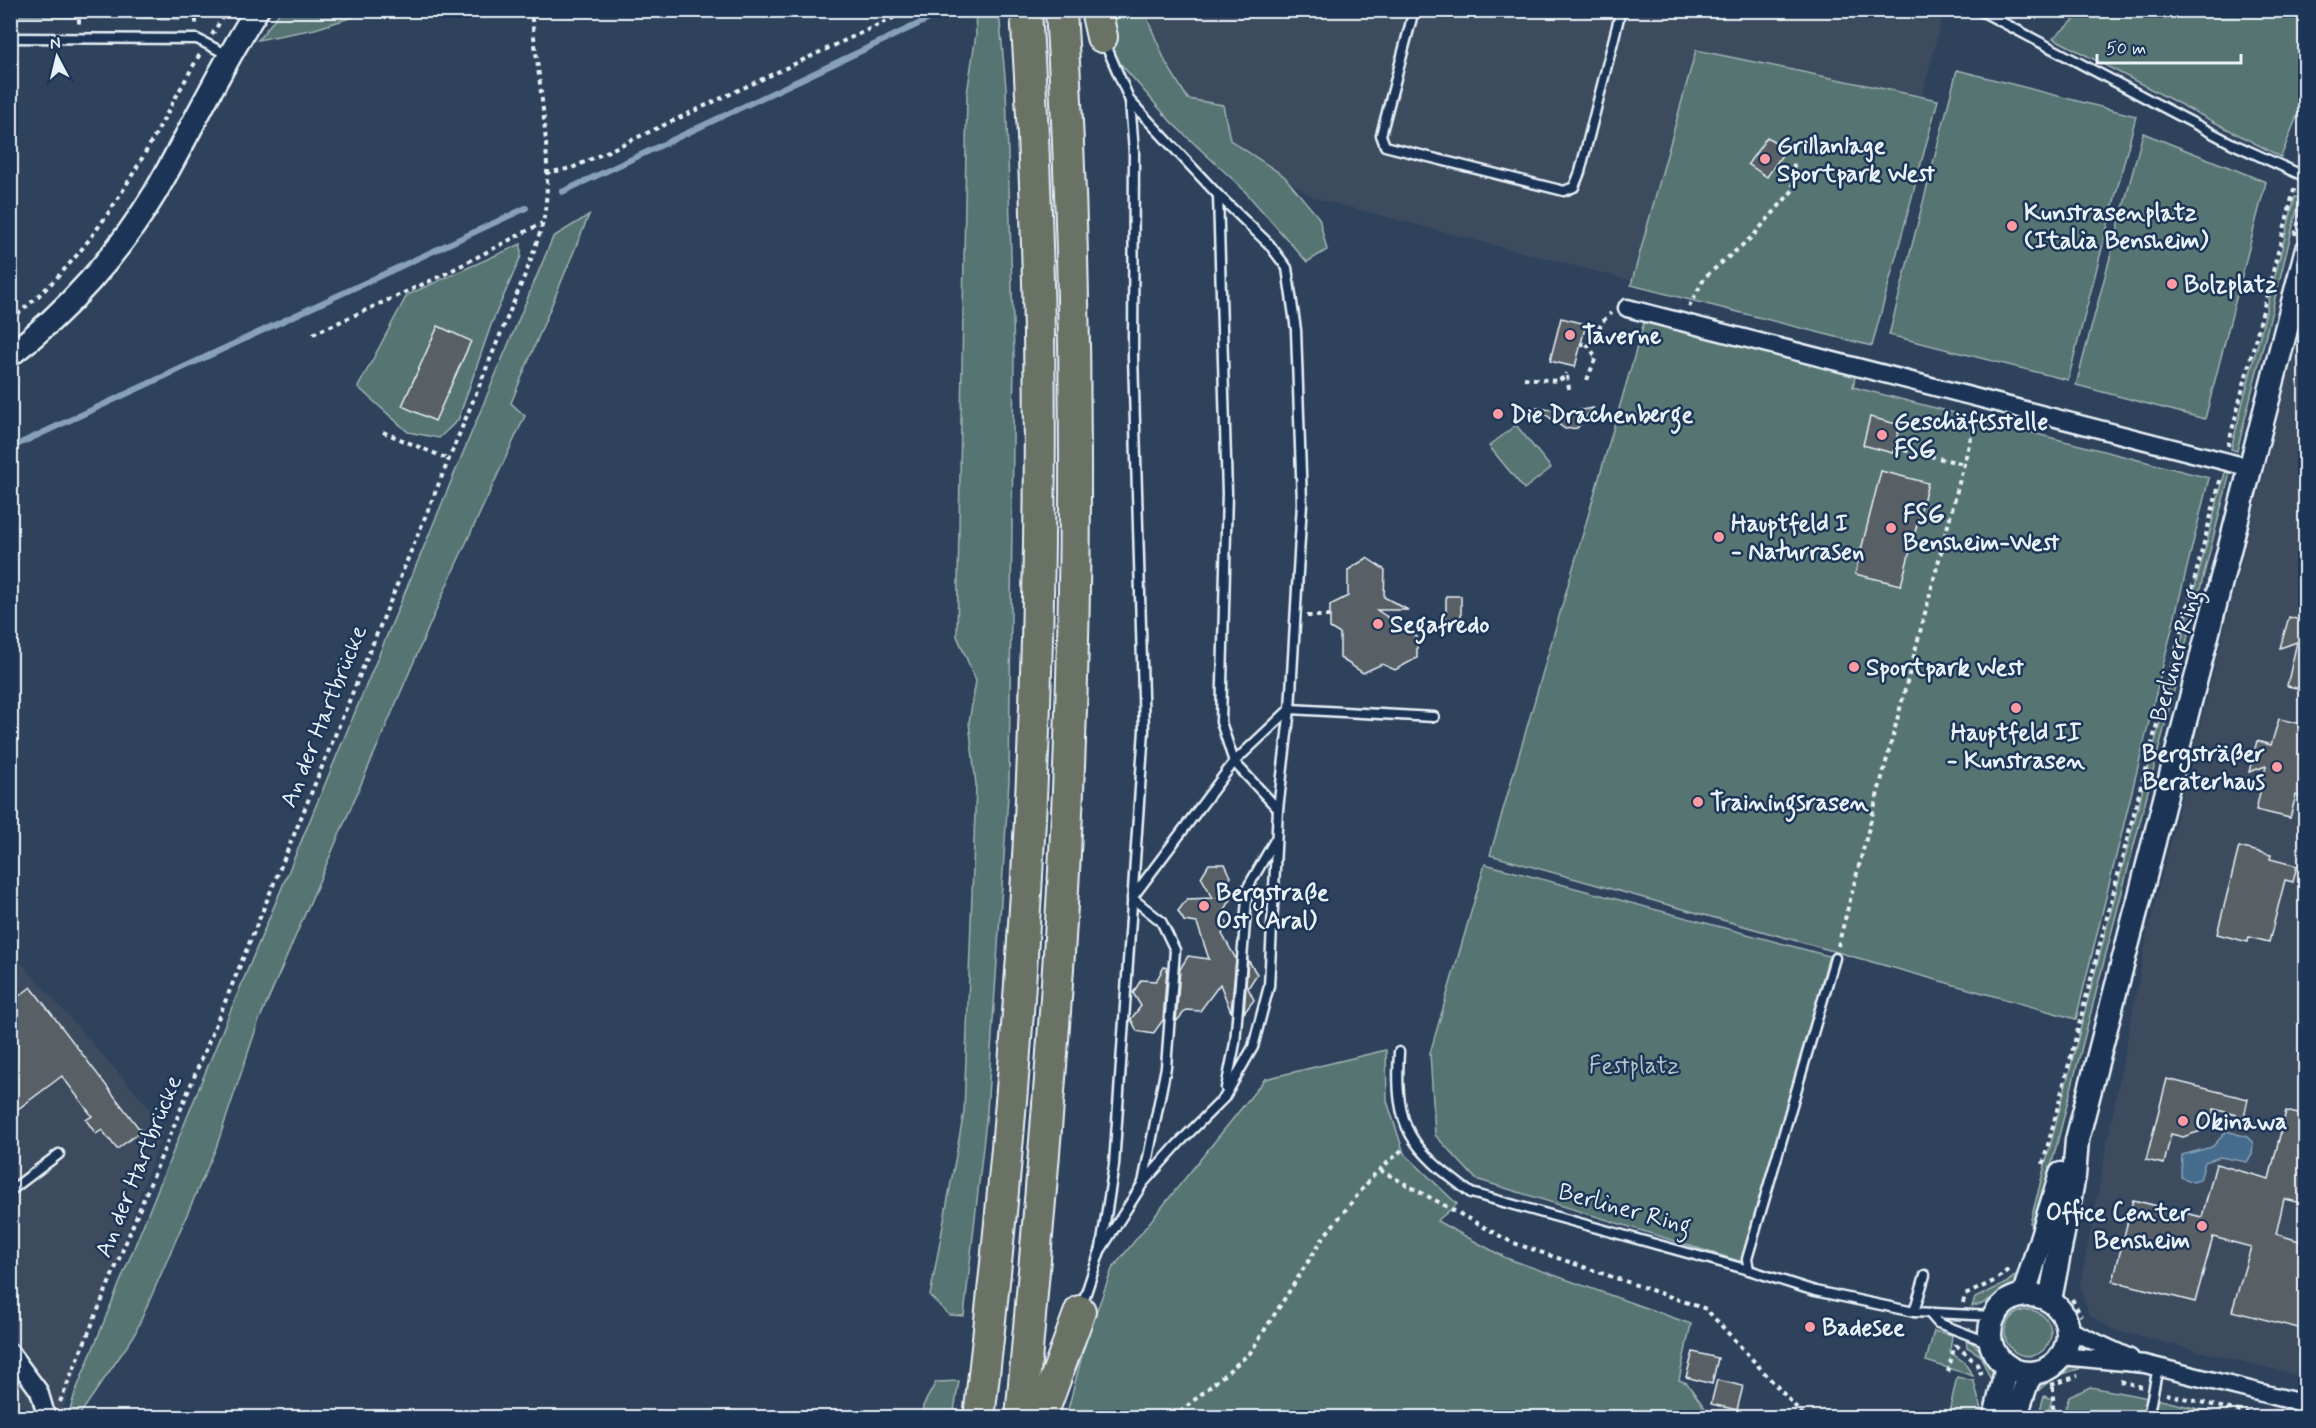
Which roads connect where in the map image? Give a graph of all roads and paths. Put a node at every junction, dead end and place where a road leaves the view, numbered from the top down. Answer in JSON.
{"nodes":[{"id":1,"x":227,"y":10,"type":"edge"},
{"id":2,"x":257,"y":10,"type":"edge"},
{"id":3,"x":531,"y":10,"type":"edge"},
{"id":4,"x":910,"y":10,"type":"edge"},
{"id":5,"x":1026,"y":10,"type":"edge"},
{"id":6,"x":1061,"y":10,"type":"edge"},
{"id":7,"x":1414,"y":10,"type":"edge"},
{"id":8,"x":1621,"y":10,"type":"edge"},
{"id":9,"x":1979,"y":10,"type":"edge"},
{"id":10,"x":1099,"y":24,"type":"edge"},
{"id":11,"x":10,"y":38,"type":"edge"},
{"id":12,"x":206,"y":44,"type":"junction"},
{"id":13,"x":228,"y":56,"type":"junction"},
{"id":14,"x":1130,"y":101,"type":"junction"},
{"id":15,"x":2306,"y":132,"type":"edge"},
{"id":16,"x":1794,"y":161,"type":"dead end"},
{"id":17,"x":546,"y":173,"type":"junction"},
{"id":18,"x":2302,"y":176,"type":"edge"},
{"id":19,"x":1218,"y":195,"type":"junction"},
{"id":20,"x":542,"y":223,"type":"junction"},
{"id":21,"x":2306,"y":252,"type":"edge"},
{"id":22,"x":1620,"y":310,"type":"joint"},
{"id":23,"x":10,"y":320,"type":"edge"},
{"id":24,"x":1686,"y":322,"type":"junction"},
{"id":25,"x":313,"y":334,"type":"dead end"},
{"id":26,"x":1587,"y":344,"type":"junction"},
{"id":27,"x":1580,"y":345,"type":"dead end"},
{"id":28,"x":10,"y":355,"type":"edge"},
{"id":29,"x":1524,"y":378,"type":"dead end"},
{"id":30,"x":1587,"y":380,"type":"dead end"},
{"id":31,"x":1569,"y":389,"type":"dead end"},
{"id":32,"x":1981,"y":399,"type":"junction"},
{"id":33,"x":383,"y":432,"type":"dead end"},
{"id":34,"x":1904,"y":450,"type":"dead end"},
{"id":35,"x":448,"y":459,"type":"junction"},
{"id":36,"x":2224,"y":462,"type":"junction"},
{"id":37,"x":1964,"y":464,"type":"junction"},
{"id":38,"x":2251,"y":468,"type":"junction"},
{"id":39,"x":1296,"y":616,"type":"junction"},
{"id":40,"x":1330,"y":616,"type":"dead end"},
{"id":41,"x":1290,"y":710,"type":"junction"},
{"id":42,"x":1434,"y":717,"type":"dead end"},
{"id":43,"x":1234,"y":762,"type":"junction"},
{"id":44,"x":1278,"y":809,"type":"junction"},
{"id":45,"x":1277,"y":837,"type":"junction"},
{"id":46,"x":1132,"y":898,"type":"junction"},
{"id":47,"x":1835,"y":958,"type":"joint"},
{"id":48,"x":1399,"y":1052,"type":"dead end"},
{"id":49,"x":1224,"y":1098,"type":"junction"},
{"id":50,"x":2077,"y":1140,"type":"junction"},
{"id":51,"x":1412,"y":1141,"type":"junction"},
{"id":52,"x":59,"y":1154,"type":"dead end"},
{"id":53,"x":1380,"y":1170,"type":"junction"},
{"id":54,"x":2040,"y":1174,"type":"dead end"},
{"id":55,"x":1143,"y":1183,"type":"junction"},
{"id":56,"x":10,"y":1191,"type":"edge"},
{"id":57,"x":1100,"y":1251,"type":"junction"},
{"id":58,"x":2018,"y":1260,"type":"dead end"},
{"id":59,"x":1749,"y":1270,"type":"junction"},
{"id":60,"x":1925,"y":1275,"type":"dead end"},
{"id":61,"x":2024,"y":1294,"type":"junction"},
{"id":62,"x":2060,"y":1296,"type":"junction"},
{"id":63,"x":1963,"y":1305,"type":"dead end"},
{"id":64,"x":1080,"y":1311,"type":"joint"},
{"id":65,"x":1914,"y":1312,"type":"junction"},
{"id":66,"x":1932,"y":1315,"type":"junction"},
{"id":67,"x":1993,"y":1316,"type":"junction"},
{"id":68,"x":2076,"y":1325,"type":"junction"},
{"id":69,"x":1956,"y":1335,"type":"dead end"},
{"id":70,"x":1990,"y":1343,"type":"junction"},
{"id":71,"x":1955,"y":1344,"type":"junction"},
{"id":72,"x":10,"y":1352,"type":"edge"},
{"id":73,"x":2062,"y":1356,"type":"junction"},
{"id":74,"x":2007,"y":1366,"type":"junction"},
{"id":75,"x":2152,"y":1366,"type":"junction"},
{"id":76,"x":1948,"y":1372,"type":"dead end"},
{"id":77,"x":2086,"y":1373,"type":"dead end"},
{"id":78,"x":2111,"y":1378,"type":"dead end"},
{"id":79,"x":1983,"y":1381,"type":"dead end"},
{"id":80,"x":2044,"y":1382,"type":"junction"},
{"id":81,"x":2154,"y":1391,"type":"junction"},
{"id":82,"x":2306,"y":1404,"type":"edge"},
{"id":83,"x":51,"y":1413,"type":"edge"},
{"id":84,"x":980,"y":1418,"type":"edge"},
{"id":85,"x":1021,"y":1418,"type":"edge"},
{"id":86,"x":1041,"y":1418,"type":"edge"},
{"id":87,"x":1173,"y":1418,"type":"edge"},
{"id":88,"x":1806,"y":1418,"type":"edge"},
{"id":89,"x":1995,"y":1418,"type":"edge"},
{"id":90,"x":2015,"y":1418,"type":"edge"},
{"id":91,"x":2053,"y":1418,"type":"edge"},
{"id":92,"x":2148,"y":1418,"type":"edge"},
{"id":93,"x":2268,"y":1418,"type":"edge"}],
"edges":[{"from":1,"to":12,"type":"path"},
{"from":2,"to":13,"type":"street"},
{"from":3,"to":17,"type":"path","name":"An der Hartbrücke"},
{"from":4,"to":17,"type":"path"},
{"from":5,"to":84,"type":"highway"},
{"from":6,"to":85,"type":"highway"},
{"from":7,"to":8,"type":"lane"},
{"from":9,"to":18,"type":"lane"},
{"from":10,"to":14,"type":"lane"},
{"from":11,"to":12,"type":"lane"},
{"from":12,"to":13,"type":"lane"},
{"from":12,"to":23,"type":"path"},
{"from":13,"to":28,"type":"street"},
{"from":14,"to":19,"type":"lane"},
{"from":14,"to":46,"type":"lane"},
{"from":15,"to":18,"type":"path"},
{"from":16,"to":24,"type":"path"},
{"from":17,"to":20,"type":"path","name":"An der Hartbrücke"},
{"from":18,"to":36,"type":"path"},
{"from":19,"to":39,"type":"lane"},
{"from":19,"to":43,"type":"lane"},
{"from":20,"to":25,"type":"path"},
{"from":20,"to":35,"type":"path","name":"An der Hartbrücke"},
{"from":21,"to":38,"type":"street","name":"Berliner Ring"},
{"from":22,"to":24,"type":"street"},
{"from":22,"to":26,"type":"path"},
{"from":24,"to":32,"type":"street"},
{"from":26,"to":27,"type":"path"},
{"from":26,"to":30,"type":"path"},
{"from":29,"to":31,"type":"path"},
{"from":32,"to":36,"type":"street"},
{"from":32,"to":37,"type":"path"},
{"from":33,"to":35,"type":"path"},
{"from":34,"to":37,"type":"path"},
{"from":35,"to":83,"type":"path","name":"An der Hartbrücke"},
{"from":36,"to":38,"type":"street"},
{"from":36,"to":54,"type":"path"},
{"from":37,"to":47,"type":"path"},
{"from":38,"to":50,"type":"street","name":"Berliner Ring"},
{"from":39,"to":40,"type":"path"},
{"from":39,"to":41,"type":"lane"},
{"from":41,"to":42,"type":"lane"},
{"from":41,"to":43,"type":"lane"},
{"from":41,"to":44,"type":"lane"},
{"from":43,"to":44,"type":"lane"},
{"from":43,"to":46,"type":"lane"},
{"from":44,"to":45,"type":"lane"},
{"from":45,"to":49,"type":"lane"},
{"from":45,"to":49,"type":"lane"},
{"from":46,"to":55,"type":"lane"},
{"from":46,"to":57,"type":"lane"},
{"from":47,"to":59,"type":"lane"},
{"from":48,"to":51,"type":"lane","name":"Berliner Ring"},
{"from":49,"to":55,"type":"lane"},
{"from":50,"to":61,"type":"street","name":"Berliner Ring"},
{"from":50,"to":62,"type":"street","name":"Berliner Ring"},
{"from":51,"to":53,"type":"path"},
{"from":51,"to":59,"type":"lane","name":"Berliner Ring"},
{"from":52,"to":56,"type":"lane"},
{"from":53,"to":87,"type":"path"},
{"from":53,"to":88,"type":"path"},
{"from":55,"to":57,"type":"lane"},
{"from":57,"to":64,"type":"lane"},
{"from":58,"to":63,"type":"path"},
{"from":59,"to":65,"type":"lane","name":"Berliner Ring"},
{"from":60,"to":65,"type":"lane"},
{"from":61,"to":62,"type":"street"},
{"from":61,"to":67,"type":"street"},
{"from":62,"to":68,"type":"street"},
{"from":62,"to":68,"type":"path"},
{"from":64,"to":86,"type":"highway"},
{"from":65,"to":66,"type":"lane","name":"Berliner Ring"},
{"from":66,"to":67,"type":"lane","name":"Berliner Ring"},
{"from":66,"to":70,"type":"lane","name":"Berliner Ring"},
{"from":67,"to":70,"type":"street"},
{"from":68,"to":73,"type":"street"},
{"from":68,"to":75,"type":"street"},
{"from":69,"to":71,"type":"path"},
{"from":70,"to":74,"type":"street"},
{"from":71,"to":76,"type":"path"},
{"from":71,"to":79,"type":"path"},
{"from":72,"to":83,"type":"street"},
{"from":73,"to":75,"type":"street"},
{"from":73,"to":80,"type":"street"},
{"from":74,"to":80,"type":"street"},
{"from":74,"to":89,"type":"street"},
{"from":75,"to":81,"type":"lane"},
{"from":75,"to":82,"type":"street"},
{"from":77,"to":80,"type":"path"},
{"from":78,"to":81,"type":"path"},
{"from":80,"to":90,"type":"street"},
{"from":80,"to":91,"type":"path"},
{"from":81,"to":92,"type":"lane"},
{"from":81,"to":93,"type":"path"}]}
